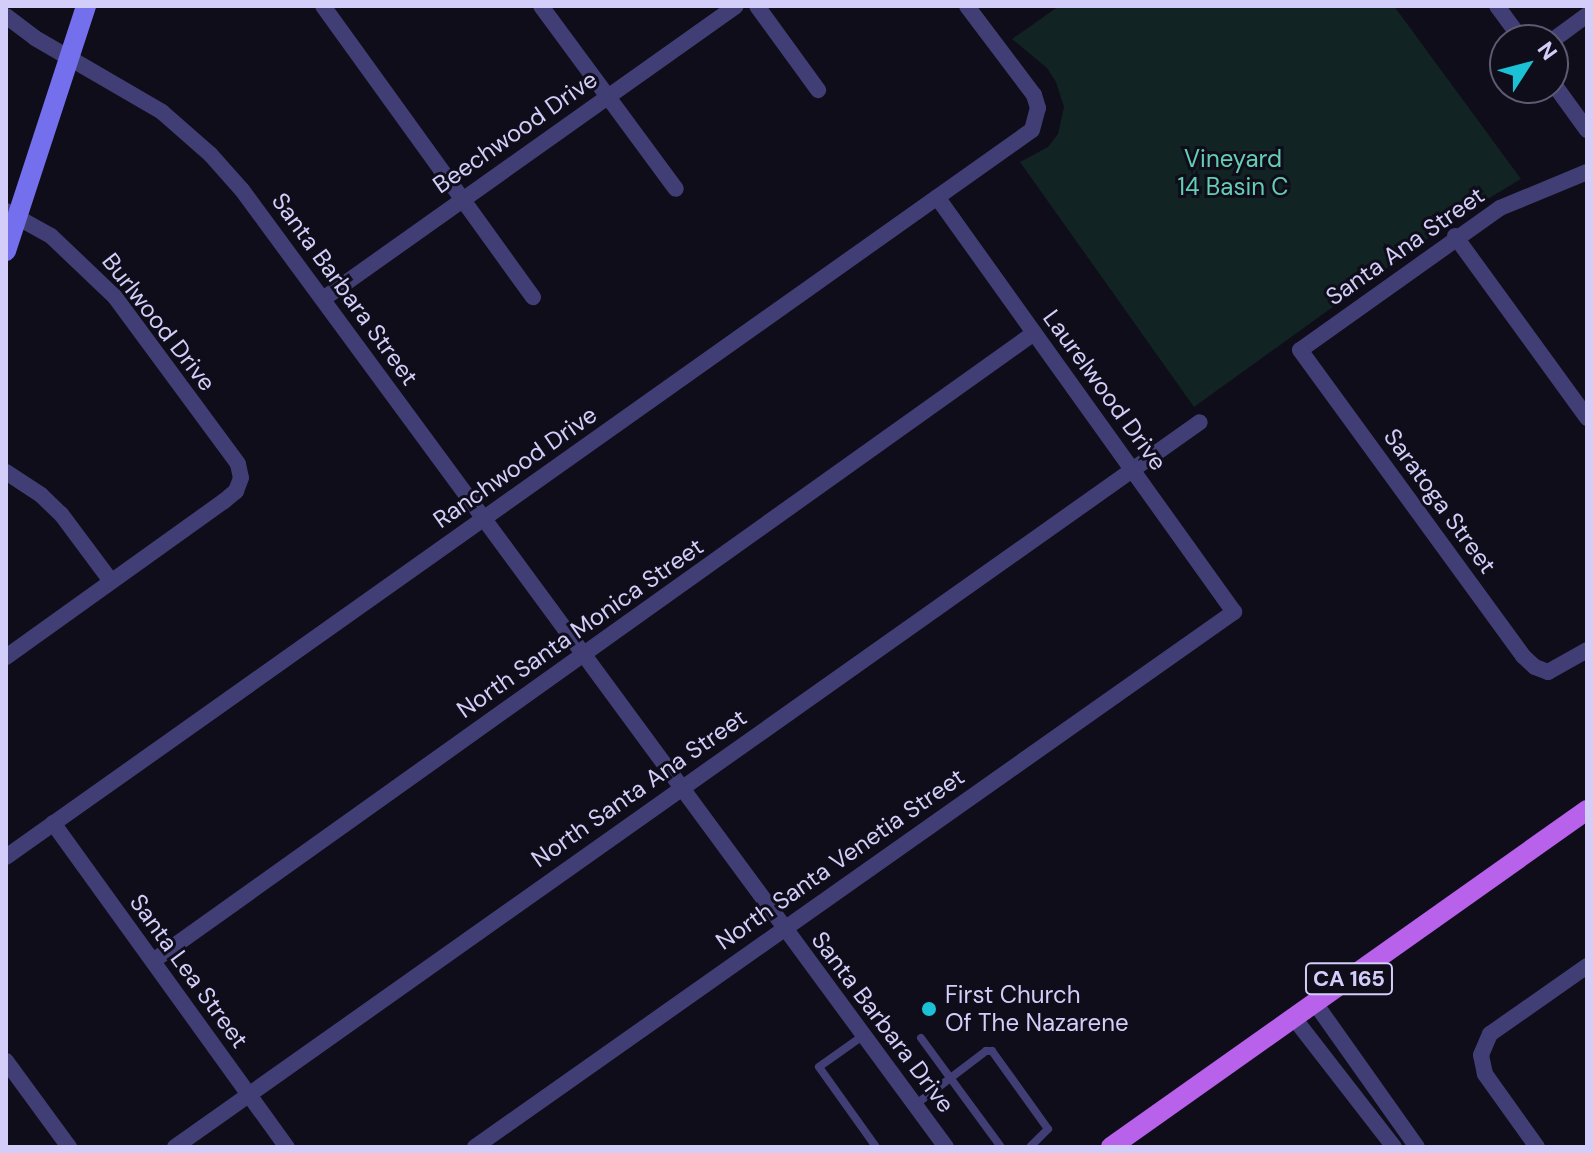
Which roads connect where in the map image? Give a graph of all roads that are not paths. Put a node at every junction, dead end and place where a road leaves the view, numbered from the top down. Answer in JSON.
{"nodes":[{"id":1,"x":86,"y":6,"type":"edge"},
{"id":2,"x":323,"y":6,"type":"edge"},
{"id":3,"x":541,"y":6,"type":"edge"},
{"id":4,"x":736,"y":6,"type":"edge"},
{"id":5,"x":757,"y":6,"type":"edge"},
{"id":6,"x":967,"y":6,"type":"edge"},
{"id":7,"x":1497,"y":6,"type":"edge"},
{"id":8,"x":1587,"y":15,"type":"edge"},
{"id":9,"x":6,"y":16,"type":"edge"},
{"id":10,"x":1510,"y":24,"type":"edge"},
{"id":11,"x":1569,"y":28,"type":"edge"},
{"id":12,"x":71,"y":56,"type":"junction"},
{"id":13,"x":818,"y":90,"type":"dead end"},
{"id":14,"x":607,"y":97,"type":"junction"},
{"id":15,"x":1568,"y":104,"type":"edge"},
{"id":16,"x":1587,"y":130,"type":"edge"},
{"id":17,"x":1587,"y":172,"type":"edge"},
{"id":18,"x":676,"y":189,"type":"dead end"},
{"id":19,"x":937,"y":197,"type":"junction"},
{"id":20,"x":464,"y":199,"type":"junction"},
{"id":21,"x":12,"y":214,"type":"edge"},
{"id":22,"x":1455,"y":236,"type":"junction"},
{"id":23,"x":6,"y":251,"type":"edge"},
{"id":24,"x":533,"y":297,"type":"dead end"},
{"id":25,"x":323,"y":299,"type":"junction"},
{"id":26,"x":1034,"y":333,"type":"junction"},
{"id":27,"x":1300,"y":350,"type":"joint"},
{"id":28,"x":1587,"y":418,"type":"edge"},
{"id":29,"x":1200,"y":422,"type":"dead end"},
{"id":30,"x":1132,"y":470,"type":"junction"},
{"id":31,"x":6,"y":472,"type":"edge"},
{"id":32,"x":483,"y":520,"type":"junction"},
{"id":33,"x":111,"y":581,"type":"junction"},
{"id":34,"x":1234,"y":612,"type":"joint"},
{"id":35,"x":1587,"y":650,"type":"edge"},
{"id":36,"x":583,"y":655,"type":"junction"},
{"id":37,"x":6,"y":657,"type":"edge"},
{"id":38,"x":680,"y":788,"type":"junction"},
{"id":39,"x":1587,"y":810,"type":"edge"},
{"id":40,"x":53,"y":823,"type":"junction"},
{"id":41,"x":6,"y":857,"type":"edge"},
{"id":42,"x":782,"y":928,"type":"junction"},
{"id":43,"x":153,"y":961,"type":"junction"},
{"id":44,"x":1587,"y":966,"type":"edge"},
{"id":45,"x":1315,"y":1003,"type":"junction"},
{"id":46,"x":1294,"y":1018,"type":"junction"},
{"id":47,"x":864,"y":1035,"type":"junction"},
{"id":48,"x":921,"y":1038,"type":"dead end"},
{"id":49,"x":6,"y":1061,"type":"edge"},
{"id":50,"x":950,"y":1078,"type":"junction"},
{"id":51,"x":249,"y":1094,"type":"junction"},
{"id":52,"x":915,"y":1105,"type":"junction"},
{"id":53,"x":1117,"y":1145,"type":"edge"},
{"id":54,"x":69,"y":1147,"type":"edge"},
{"id":55,"x":175,"y":1147,"type":"edge"},
{"id":56,"x":287,"y":1147,"type":"edge"},
{"id":57,"x":475,"y":1147,"type":"edge"},
{"id":58,"x":876,"y":1147,"type":"edge"},
{"id":59,"x":946,"y":1147,"type":"edge"},
{"id":60,"x":1001,"y":1147,"type":"edge"},
{"id":61,"x":1030,"y":1147,"type":"edge"},
{"id":62,"x":1394,"y":1147,"type":"edge"},
{"id":63,"x":1417,"y":1147,"type":"edge"},
{"id":64,"x":1537,"y":1147,"type":"edge"}],
"edges":[{"from":1,"to":12,"type":"street"},
{"from":2,"to":20,"type":"street"},
{"from":3,"to":14,"type":"street"},
{"from":4,"to":14,"type":"street","name":"Beechwood Drive"},
{"from":5,"to":13,"type":"street"},
{"from":6,"to":19,"type":"street","name":"Ranchwood Drive"},
{"from":7,"to":10,"type":"street"},
{"from":8,"to":11,"type":"street"},
{"from":9,"to":12,"type":"street","name":"Santa Barbara Street"},
{"from":12,"to":21,"type":"street"},
{"from":12,"to":25,"type":"street","name":"Santa Barbara Street"},
{"from":14,"to":18,"type":"street"},
{"from":14,"to":20,"type":"street","name":"Beechwood Drive"},
{"from":15,"to":16,"type":"street"},
{"from":17,"to":22,"type":"street","name":"Santa Ana Street"},
{"from":19,"to":26,"type":"street","name":"Laurelwood Drive"},
{"from":19,"to":32,"type":"street","name":"Ranchwood Drive"},
{"from":20,"to":24,"type":"street"},
{"from":20,"to":25,"type":"street","name":"Beechwood Drive"},
{"from":21,"to":23,"type":"street"},
{"from":21,"to":33,"type":"street","name":"Burlwood Drive"},
{"from":22,"to":27,"type":"street","name":"Santa Ana Street"},
{"from":22,"to":28,"type":"street"},
{"from":25,"to":32,"type":"street","name":"Santa Barbara Street"},
{"from":26,"to":30,"type":"street","name":"Laurelwood Drive"},
{"from":26,"to":36,"type":"street","name":"North Santa Monica Street"},
{"from":27,"to":35,"type":"street","name":"Saratoga Street"},
{"from":29,"to":30,"type":"street"},
{"from":30,"to":34,"type":"street","name":"Laurelwood Drive"},
{"from":30,"to":38,"type":"street","name":"North Santa Ana Street"},
{"from":31,"to":33,"type":"street"},
{"from":32,"to":36,"type":"street","name":"Santa Barbara Street"},
{"from":32,"to":40,"type":"street","name":"Ranchwood Drive"},
{"from":33,"to":37,"type":"street"},
{"from":34,"to":42,"type":"street","name":"North Santa Venetia Street"},
{"from":36,"to":38,"type":"street","name":"Santa Barbara Drive"},
{"from":36,"to":43,"type":"street","name":"North Santa Monica Street"},
{"from":38,"to":42,"type":"street","name":"Santa Barbara Drive"},
{"from":38,"to":51,"type":"street","name":"North Santa Ana Street"},
{"from":39,"to":45,"type":"main road","number":"CA 165"},
{"from":40,"to":41,"type":"street","name":"Ranchwood Drive"},
{"from":40,"to":43,"type":"street","name":"Santa Lea Street"},
{"from":42,"to":47,"type":"street","name":"Santa Barbara Drive"},
{"from":42,"to":57,"type":"street","name":"North Santa Venetia Street"},
{"from":43,"to":51,"type":"street","name":"Santa Lea Street"},
{"from":44,"to":64,"type":"street"},
{"from":45,"to":46,"type":"main road","number":"CA 165"},
{"from":45,"to":63,"type":"street"},
{"from":46,"to":53,"type":"main road","number":"CA 165"},
{"from":46,"to":62,"type":"street"},
{"from":47,"to":52,"type":"street","name":"Santa Barbara Drive"},
{"from":47,"to":58,"type":"lane"},
{"from":48,"to":50,"type":"lane"},
{"from":49,"to":54,"type":"street"},
{"from":50,"to":52,"type":"lane"},
{"from":50,"to":60,"type":"lane"},
{"from":50,"to":61,"type":"lane"},
{"from":51,"to":55,"type":"street","name":"North Santa Ana Street"},
{"from":51,"to":56,"type":"street","name":"Santa Lea Street"},
{"from":52,"to":59,"type":"street","name":"Santa Barbara Drive"}]}
